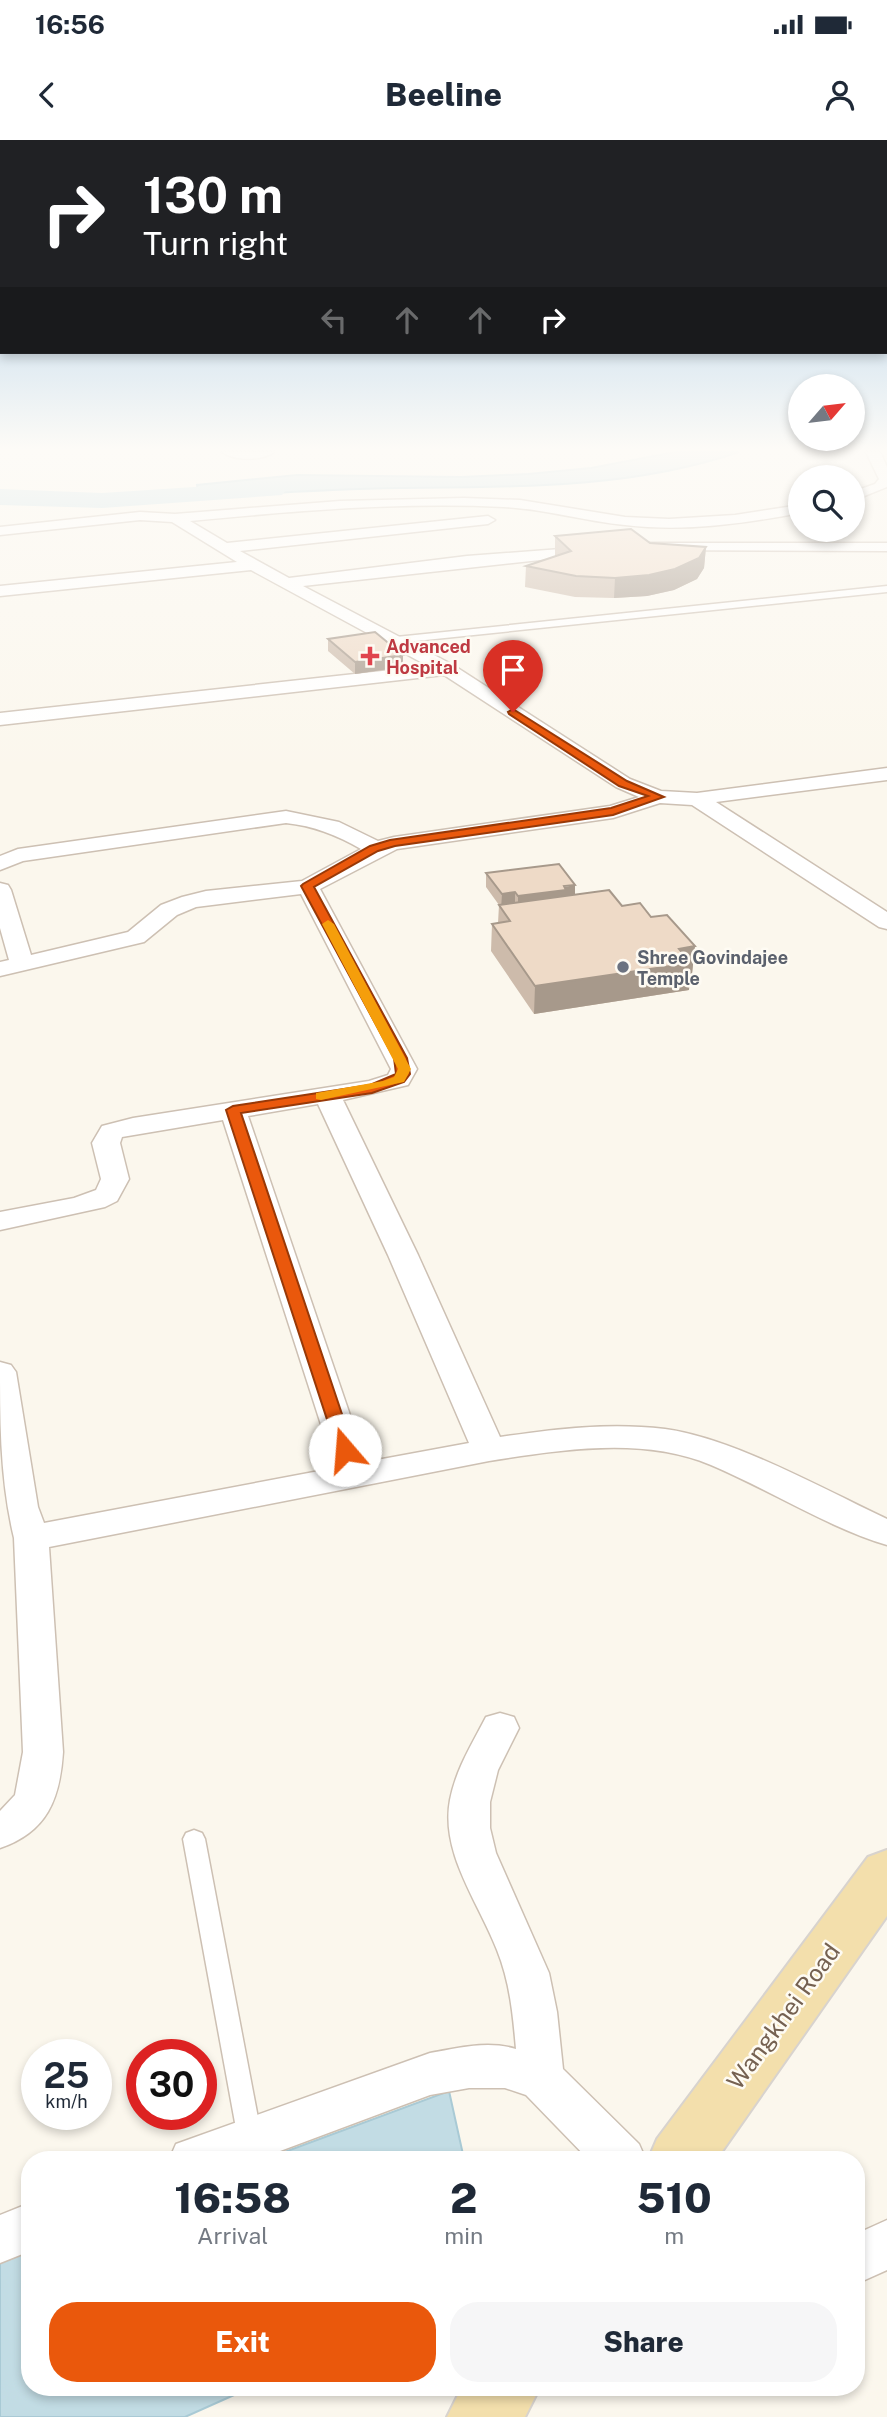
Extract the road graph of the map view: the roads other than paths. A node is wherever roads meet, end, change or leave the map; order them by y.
1 (242, 558) edge
2 (499, 558) edge
3 (253, 565) junction
4 (286, 583) junction
5 (887, 589) edge
6 (0, 591) edge
7 (396, 640) junction
8 (447, 669) junction
9 (0, 719) edge
10 (887, 774) edge
11 (658, 797) junction
12 (697, 799) junction
13 (374, 848) junction
14 (0, 864) edge
15 (307, 886) junction
16 (0, 891) edge
17 (887, 922) edge
18 (11, 966) edge
19 (327, 1095) junction
20 (233, 1110) junction
21 (0, 1221) edge
22 (0, 1372) edge
23 (489, 1450) junction
24 (354, 1476) junction
25 (17, 1519) edge
26 (887, 1533) edge
27 (500, 1728) dead end
28 (0, 1831) edge
29 (194, 1839) dead end
30 (887, 1873) edge
31 (541, 2079) junction
32 (250, 2139) junction
33 (217, 2151) edge
34 (613, 2151) edge
35 (686, 2151) edge
36 (21, 2231) edge
37 (0, 2239) edge
38 (887, 2245) edge
39 (865, 2255) edge
40 (498, 2396) edge
41 (481, 2417) edge

1 - 3 street
2 - 4 street
3 - 4 street
3 - 6 street
4 - 7 street
5 - 7 lane
7 - 8 street
8 - 9 street
8 - 11 street
10 - 12 street
11 - 12 street
11 - 13 street
12 - 17 street
13 - 14 street
13 - 15 street
15 - 18 street
15 - 19 street
16 - 18 street
19 - 20 street
19 - 23 street
20 - 21 street
20 - 24 street
22 - 25 street
23 - 24 street
23 - 26 street
24 - 25 street
25 - 28 street
27 - 31 street
29 - 32 lane
30 - 35 main road, Wangkhei Road
31 - 32 street
31 - 34 street
32 - 33 street
36 - 37 street
38 - 39 street
40 - 41 main road

